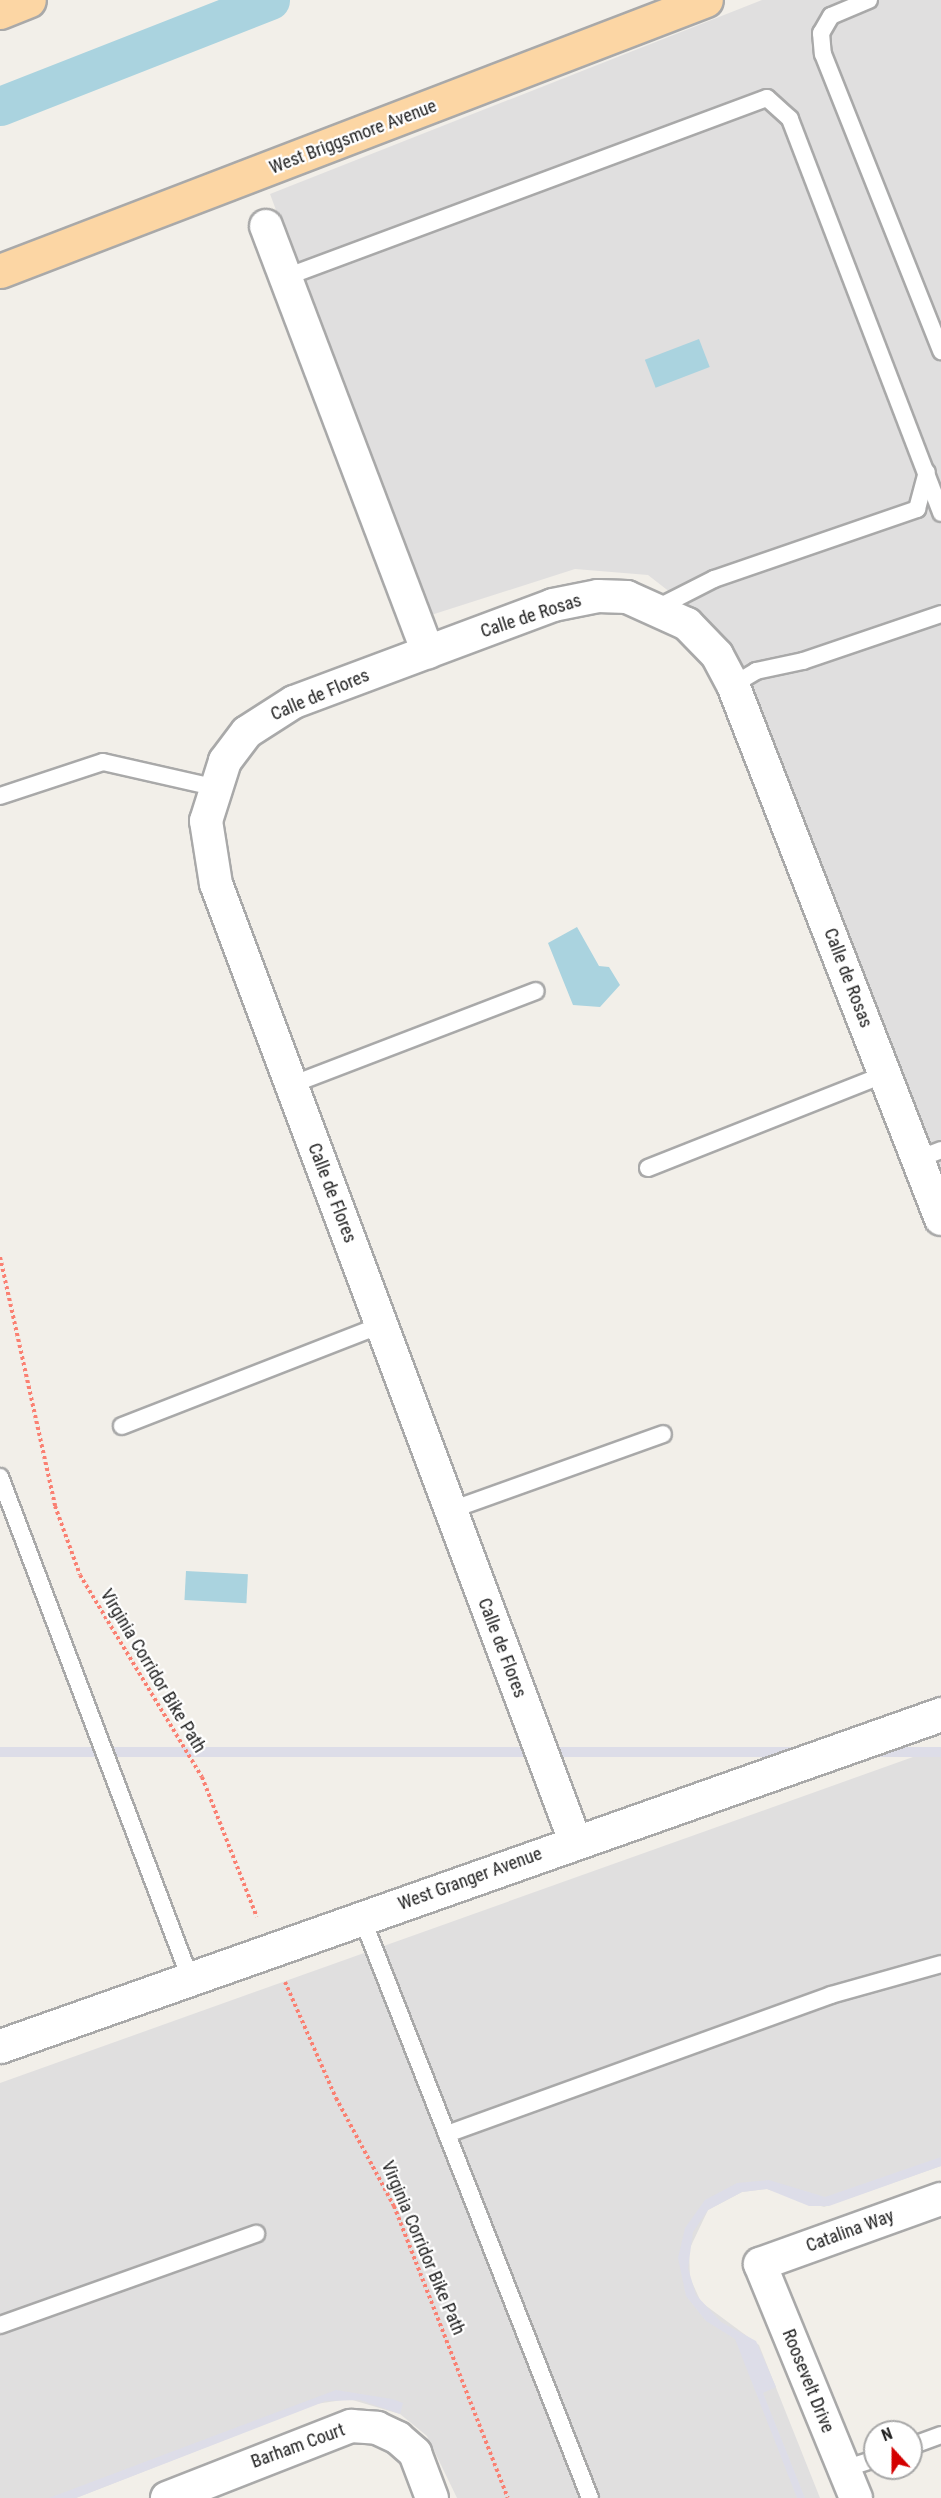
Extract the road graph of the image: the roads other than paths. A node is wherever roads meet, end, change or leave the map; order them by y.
1 (29, 0) edge
2 (706, 0) edge
3 (868, 0) edge
4 (0, 12) edge
5 (266, 226) dead end
6 (0, 271) edge
7 (286, 277) junction
8 (941, 351) edge
9 (927, 472) junction
10 (941, 513) edge
11 (659, 607) junction
12 (941, 614) edge
13 (428, 652) junction
14 (733, 685) junction
15 (213, 787) junction
16 (0, 796) edge
17 (536, 991) dead end
18 (885, 1074) junction
19 (291, 1085) junction
20 (929, 1155) edge
21 (648, 1168) dead end
22 (941, 1219) edge
23 (381, 1325) junction
24 (122, 1426) dead end
25 (663, 1434) dead end
26 (0, 1477) edge
27 (451, 1510) junction
28 (941, 1714) edge
29 (575, 1841) junction
30 (362, 1917) junction
31 (941, 1965) edge
32 (190, 1978) junction
33 (0, 2046) edge
34 (447, 2134) junction
35 (941, 2199) edge
36 (256, 2234) dead end
37 (760, 2264) joint
38 (0, 2325) edge
39 (941, 2435) edge
40 (923, 2442) edge
41 (863, 2462) edge
42 (844, 2469) junction
43 (167, 2498) edge
44 (432, 2498) edge
45 (590, 2498) edge
46 (856, 2498) edge

1 - 4 main road
2 - 6 main road, West Briggsmore Avenue
3 - 8 lane
5 - 7 street
7 - 9 lane
7 - 13 street
9 - 10 lane
9 - 11 lane
11 - 13 street, Calle de Rosas
11 - 14 street, Calle de Rosas
12 - 14 lane
13 - 15 street, Calle de Flores
14 - 18 street, Calle de Rosas
15 - 16 lane
15 - 19 street, Calle de Flores
17 - 19 lane
18 - 20 street, Calle de Rosas
18 - 21 lane
19 - 23 street, Calle de Flores
20 - 22 street, Calle de Rosas
23 - 24 lane
23 - 27 street, Calle de Flores
25 - 27 lane
26 - 32 lane
27 - 29 street, Calle de Flores
28 - 29 street, West Granger Avenue
29 - 30 street, West Granger Avenue
30 - 32 street, West Granger Avenue
30 - 34 lane
31 - 34 lane
32 - 33 street, West Granger Avenue
34 - 45 lane
35 - 37 street, Catalina Way
36 - 38 lane
37 - 42 street, Roosevelt Drive
39 - 40 lane
41 - 42 lane
42 - 46 street, Roosevelt Drive
43 - 44 street, Barham Court

